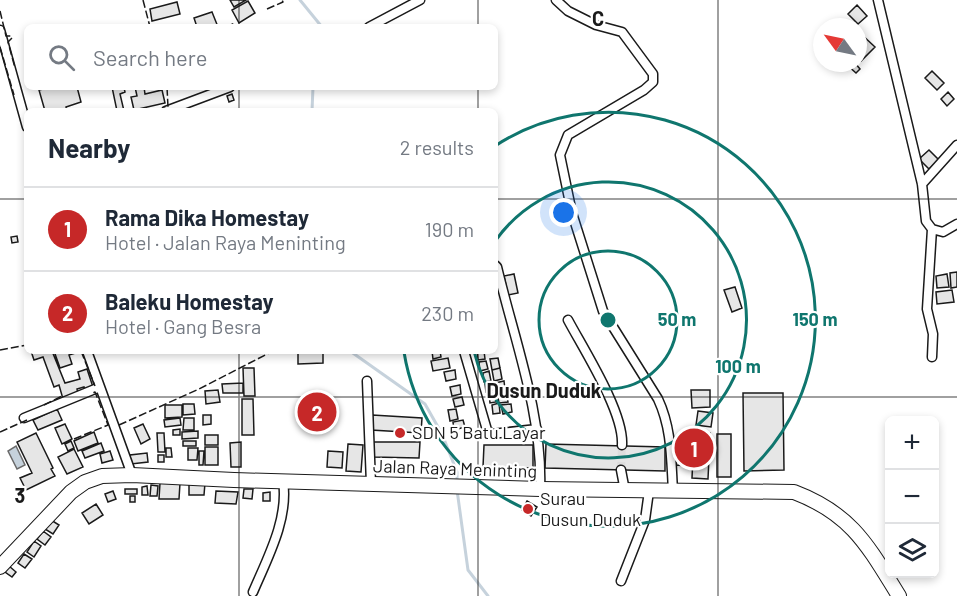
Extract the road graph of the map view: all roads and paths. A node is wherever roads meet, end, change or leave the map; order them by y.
1 (420, 0) edge
2 (556, 0) edge
3 (878, 0) edge
4 (375, 24) edge
5 (0, 30) edge
6 (222, 90) edge
7 (174, 108) edge
8 (24, 116) edge
9 (957, 145) edge
10 (922, 184) junction
11 (957, 224) edge
12 (932, 229) junction
13 (498, 271) edge
14 (568, 320) dead end
15 (88, 354) edge
16 (465, 354) edge
17 (932, 357) dead end
18 (367, 381) dead end
19 (100, 387) junction
20 (24, 418) dead end
21 (537, 429) junction
22 (622, 445) tunnel mouth
23 (621, 470) tunnel mouth
24 (132, 475) junction
25 (283, 481) junction
26 (371, 484) junction
27 (540, 489) junction
28 (625, 490) junction
29 (649, 490) junction
30 (673, 491) junction
31 (0, 567) edge
32 (621, 581) dead end
33 (253, 592) dead end
34 (899, 596) edge

1 - 4 street
2 - 30 street
3 - 10 street
5 - 8 street
6 - 7 street
9 - 10 street
10 - 12 street
11 - 12 street
12 - 17 street
13 - 21 street
14 - 22 street
15 - 19 street
16 - 21 street
18 - 26 street
19 - 20 street
19 - 24 street
21 - 27 street
23 - 28 street
24 - 25 highway, Jalan Raya Meninting
24 - 31 highway, Jalan Raya Meninting
25 - 26 highway, Jalan Raya Meninting
25 - 33 street
26 - 27 highway, Jalan Raya Meninting
27 - 28 highway, Jalan Raya Meninting
28 - 29 highway, Jalan Raya Meninting
29 - 30 highway, Jalan Raya Meninting
29 - 32 street
30 - 34 highway, Jalan Raya Meninting

